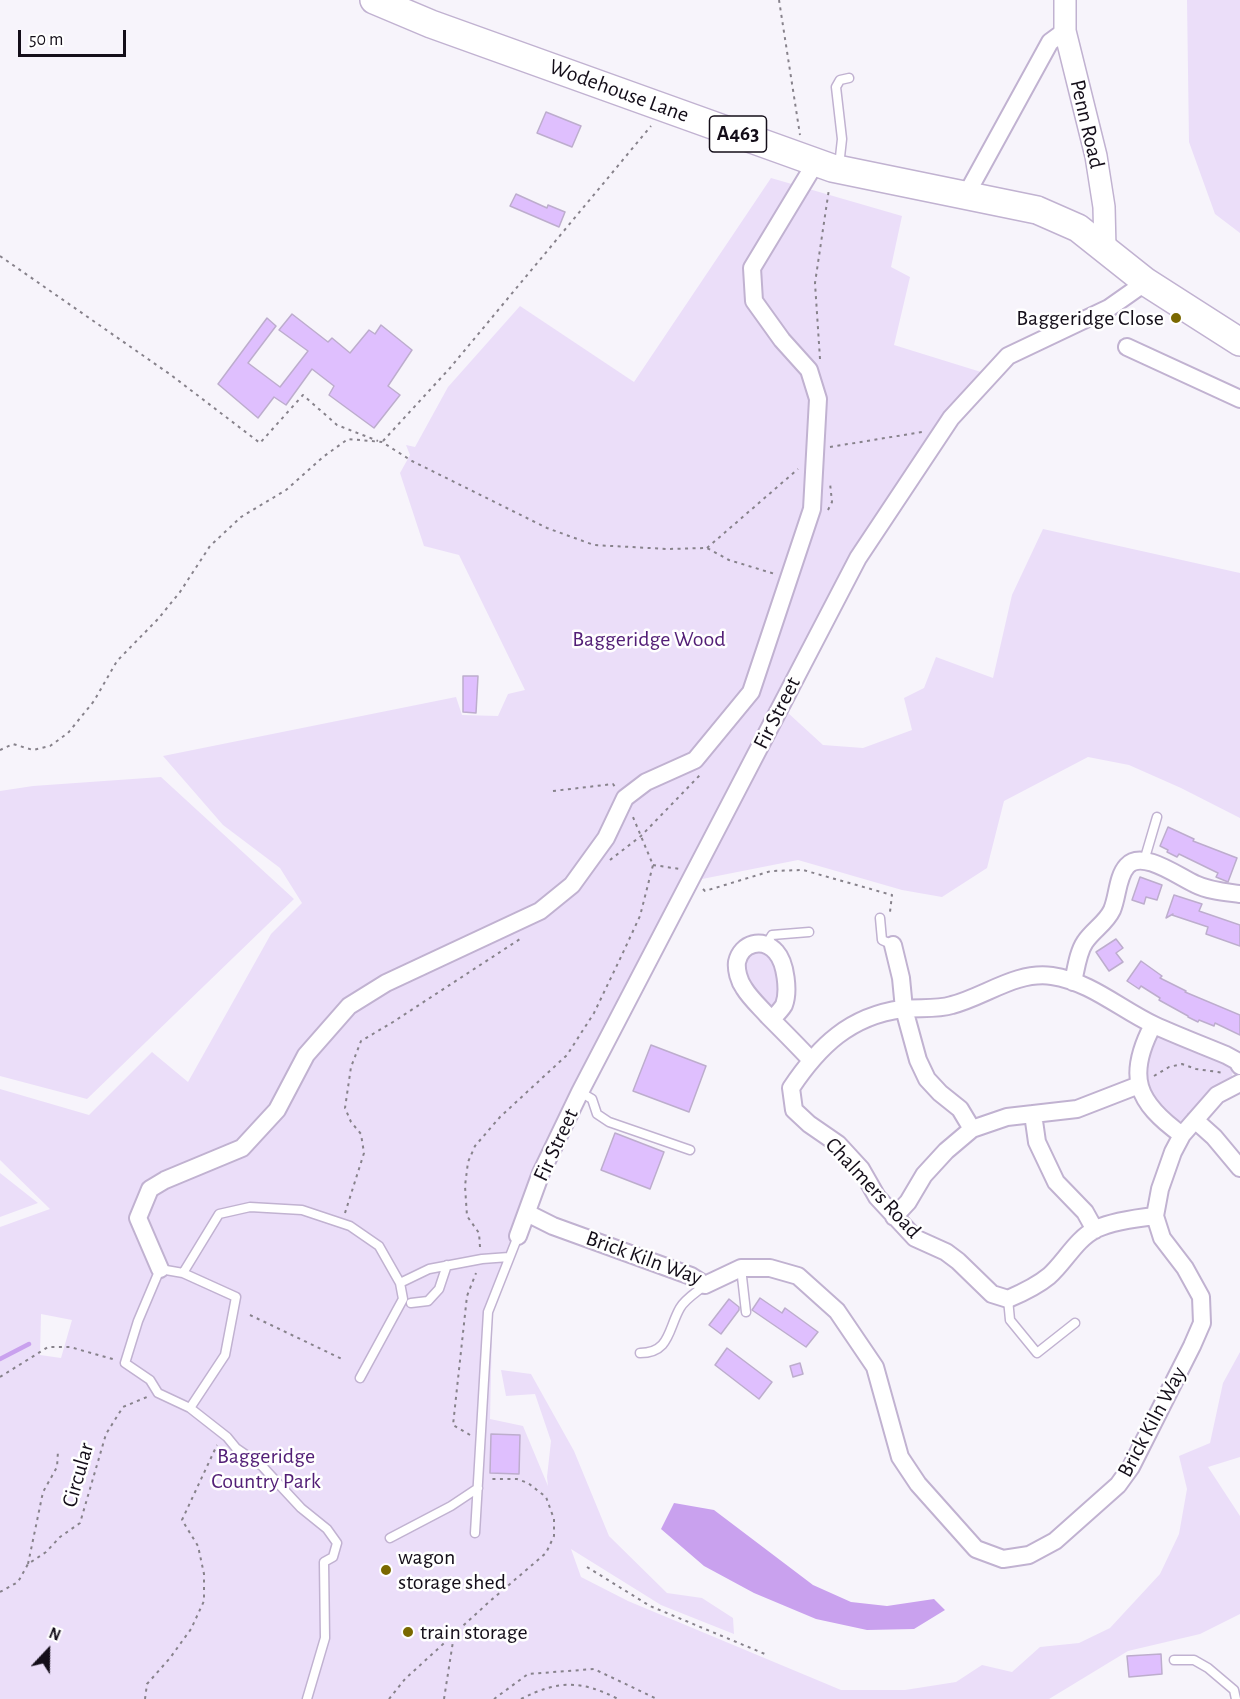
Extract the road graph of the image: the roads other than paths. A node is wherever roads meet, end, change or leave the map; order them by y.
1 (374, 0) edge
2 (1065, 0) edge
3 (1065, 31) junction
4 (849, 78) dead end
5 (823, 165) junction
6 (966, 195) junction
7 (1105, 249) junction
8 (1146, 282) junction
9 (1240, 342) edge
10 (1127, 347) dead end
11 (1240, 399) edge
12 (1156, 817) dead end
13 (1144, 861) junction
14 (1240, 894) edge
15 (880, 918) dead end
16 (809, 932) dead end
17 (766, 945) junction
18 (892, 945) joint
19 (1073, 981) junction
20 (904, 1009) junction
21 (772, 1019) junction
22 (1154, 1025) junction
23 (810, 1059) junction
24 (1237, 1074) edge
25 (1139, 1085) junction
26 (580, 1092) junction
27 (1033, 1114) junction
28 (1195, 1120) junction
29 (972, 1129) junction
30 (1182, 1135) junction
31 (690, 1150) dead end
32 (1240, 1168) edge
33 (527, 1213) junction
34 (894, 1216) junction
35 (1155, 1216) junction
36 (1095, 1230) junction
37 (518, 1236) joint
38 (509, 1257) junction
39 (447, 1265) junction
40 (741, 1268) junction
41 (160, 1269) junction
42 (183, 1273) junction
43 (400, 1283) junction
44 (705, 1285) junction
45 (1008, 1299) junction
46 (411, 1303) dead end
47 (746, 1312) dead end
48 (1076, 1323) dead end
49 (640, 1353) dead end
50 (360, 1378) dead end
51 (190, 1408) junction
52 (478, 1488) junction
53 (475, 1533) dead end
54 (390, 1538) dead end
55 (1174, 1660) dead end
56 (307, 1699) edge
57 (1236, 1699) edge

1 - 5 main road, Wodehouse Lane / A463
2 - 3 street, Penn Road
3 - 6 street
3 - 7 street, Penn Road
4 - 5 lane
5 - 6 main road, Wodehouse Lane / A463
5 - 41 street
6 - 7 main road, Wodehouse Lane / A463
7 - 8 main road, A463
8 - 9 main road, A463
8 - 26 street, Fir Street
10 - 11 street
12 - 13 lane
13 - 14 street
13 - 19 street
15 - 18 lane
16 - 17 lane
17 - 21 street
17 - 21 street
18 - 20 street
19 - 20 street, Chalmers Road
19 - 22 street, Chalmers Road
20 - 23 street, Chalmers Road
20 - 29 street
21 - 23 street
22 - 24 street, Chalmers Road
22 - 25 street
23 - 34 street, Chalmers Road
24 - 28 street
25 - 27 street
25 - 30 street
26 - 31 lane
26 - 33 street, Fir Street
27 - 29 street
27 - 36 street
28 - 30 street
28 - 32 street
29 - 34 street
30 - 35 street
33 - 37 street, Fir Street
33 - 44 street, Brick Kiln Way
34 - 45 street, Chalmers Road
35 - 36 street
35 - 40 street, Brick Kiln Way
36 - 45 street
37 - 38 lane
38 - 39 lane
38 - 52 lane
39 - 43 lane
39 - 46 lane
40 - 44 street, Brick Kiln Way
40 - 47 lane
41 - 42 lane
41 - 51 lane
42 - 43 lane
42 - 51 lane
43 - 50 lane
44 - 49 lane
45 - 48 lane
51 - 56 lane
52 - 53 lane
52 - 54 lane
55 - 57 lane

